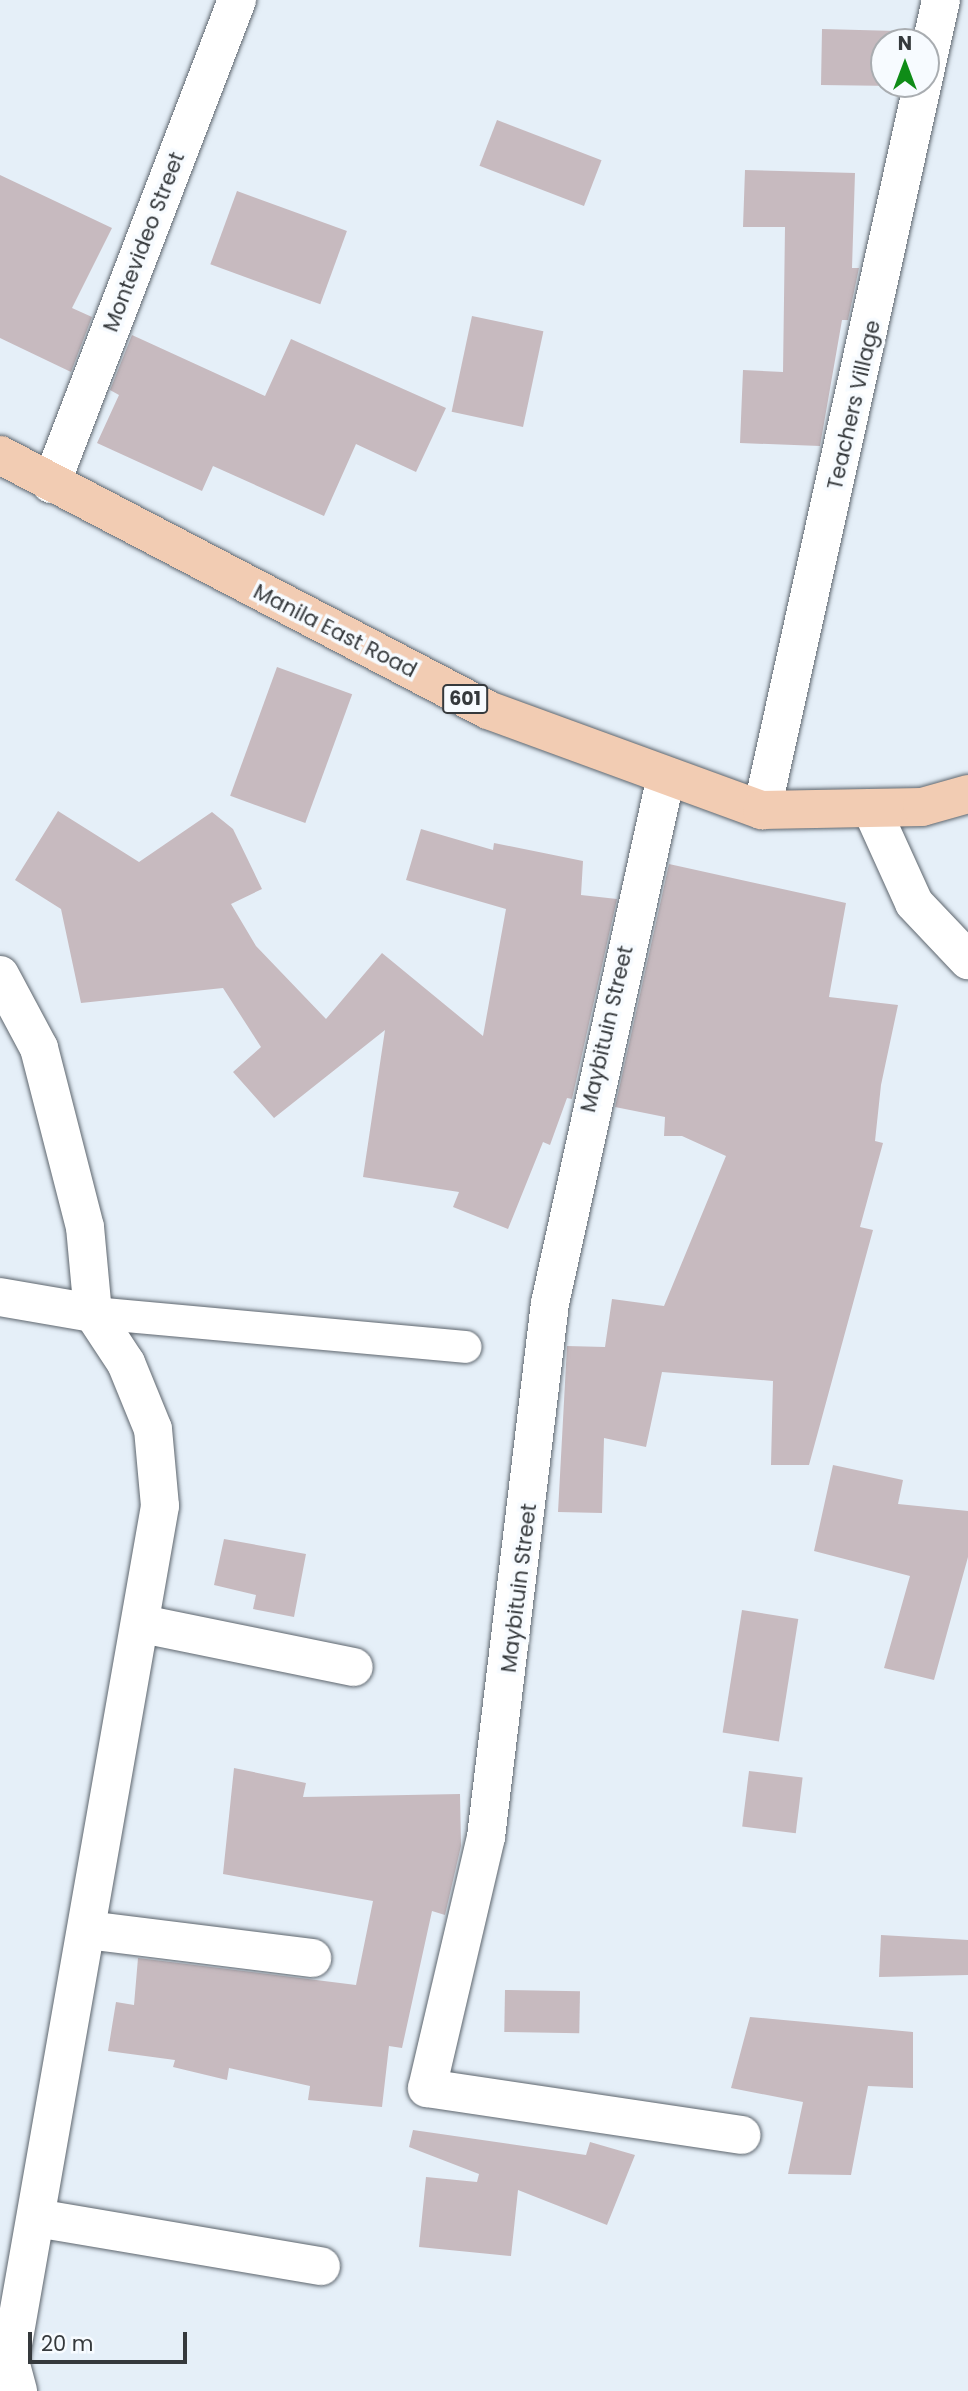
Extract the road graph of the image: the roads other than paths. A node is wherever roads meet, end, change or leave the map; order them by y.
1 (237, 0) edge
2 (942, 0) edge
3 (0, 454) edge
4 (51, 484) junction
5 (666, 776) junction
6 (968, 794) edge
7 (870, 808) junction
8 (762, 810) junction
9 (968, 960) edge
10 (0, 975) edge
11 (0, 1297) edge
12 (93, 1313) junction
13 (465, 1348) dead end
14 (142, 1624) junction
15 (354, 1667) dead end
16 (88, 1930) junction
17 (312, 1958) dead end
18 (742, 2135) dead end
19 (36, 2218) junction
20 (321, 2266) dead end
21 (18, 2391) edge

1 - 4 street, Montevideo Street
2 - 8 street, Teachers Village
3 - 4 main road, Manila East Road / 601
4 - 5 main road, Manila East Road / 601
5 - 8 main road, Manila East Road / 601
5 - 18 street, Maybituin Street
6 - 7 main road, Manila East Road / 601
7 - 8 main road, Manila East Road / 601
7 - 9 street
10 - 12 street
11 - 12 street
12 - 13 lane
12 - 14 street
14 - 15 street
14 - 16 street
16 - 17 street
16 - 19 street
19 - 20 street
19 - 21 street

